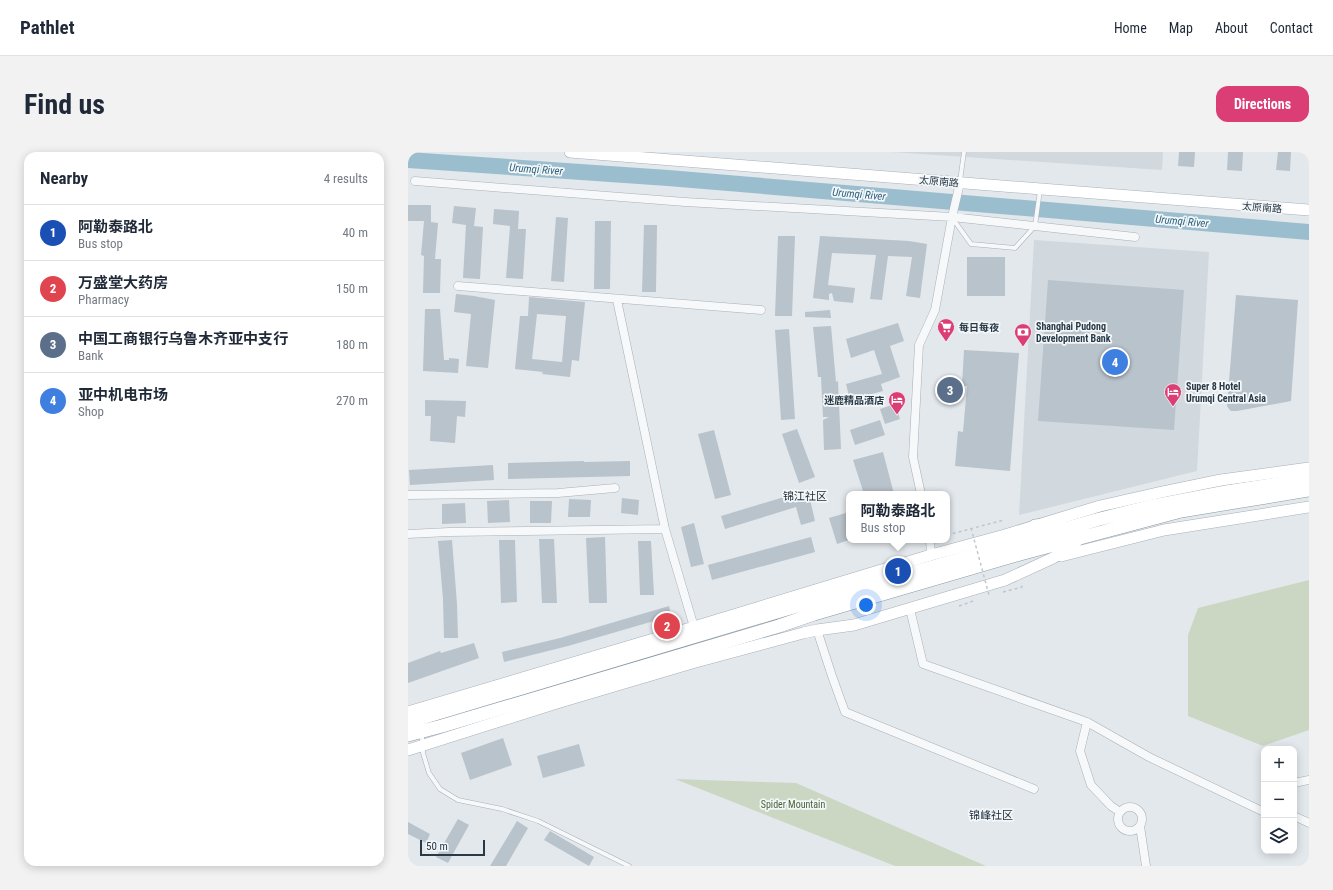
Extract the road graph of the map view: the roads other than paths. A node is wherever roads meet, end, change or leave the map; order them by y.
1 (570, 152) edge
2 (658, 152) edge
3 (964, 152) edge
4 (415, 181) dead end
5 (959, 184) junction
6 (1039, 194) junction
7 (1309, 204) edge
8 (1309, 210) edge
9 (952, 215) junction
10 (1035, 226) junction
11 (1135, 237) dead end
12 (458, 286) dead end
13 (617, 300) junction
14 (761, 310) dead end
15 (1309, 468) edge
16 (1309, 479) edge
17 (615, 488) dead end
18 (1309, 490) edge
19 (920, 491) edge
20 (408, 495) edge
21 (1230, 497) junction
22 (1309, 506) edge
23 (1096, 520) junction
24 (1035, 526) junction
25 (665, 529) junction
26 (408, 534) edge
27 (1083, 537) junction
28 (930, 543) edge
29 (931, 555) junction
30 (1053, 558) junction
31 (910, 609) junction
32 (694, 627) junction
33 (818, 630) junction
34 (473, 703) junction
35 (408, 713) edge
36 (408, 722) edge
37 (1087, 722) junction
38 (442, 726) junction
39 (408, 735) edge
40 (422, 741) junction
41 (408, 743) edge
42 (408, 750) edge
43 (1309, 780) edge
44 (1297, 782) edge
45 (1034, 788) dead end
46 (1261, 811) edge
47 (1120, 812) junction
48 (1297, 817) edge
49 (1309, 823) edge
50 (1140, 826) junction
51 (629, 866) edge
52 (1146, 866) edge

1 - 5 main road, 太原南路
2 - 5 main road
3 - 5 lane
4 - 9 street
5 - 6 main road, 太原南路
5 - 7 main road
5 - 9 street
6 - 8 main road, 太原南路
6 - 10 lane
9 - 10 street
9 - 10 lane
9 - 19 street
10 - 11 street
12 - 13 street
13 - 14 street
13 - 25 street
15 - 24 main road
16 - 21 highway
17 - 20 street
18 - 21 highway
21 - 23 highway
21 - 27 highway
22 - 30 main road
23 - 24 highway
23 - 34 highway
24 - 29 main road
25 - 26 street
25 - 32 street
27 - 30 main road
27 - 38 highway
28 - 29 street
29 - 32 main road
30 - 31 main road
31 - 33 main road
31 - 37 street
32 - 35 main road
33 - 40 main road
33 - 45 street
34 - 35 highway
34 - 36 highway
37 - 46 street
37 - 47 street
38 - 39 highway
38 - 40 highway
40 - 41 highway
40 - 42 main road
40 - 51 lane
43 - 44 street
47 - 50 street
47 - 50 street
48 - 49 street
50 - 52 street

